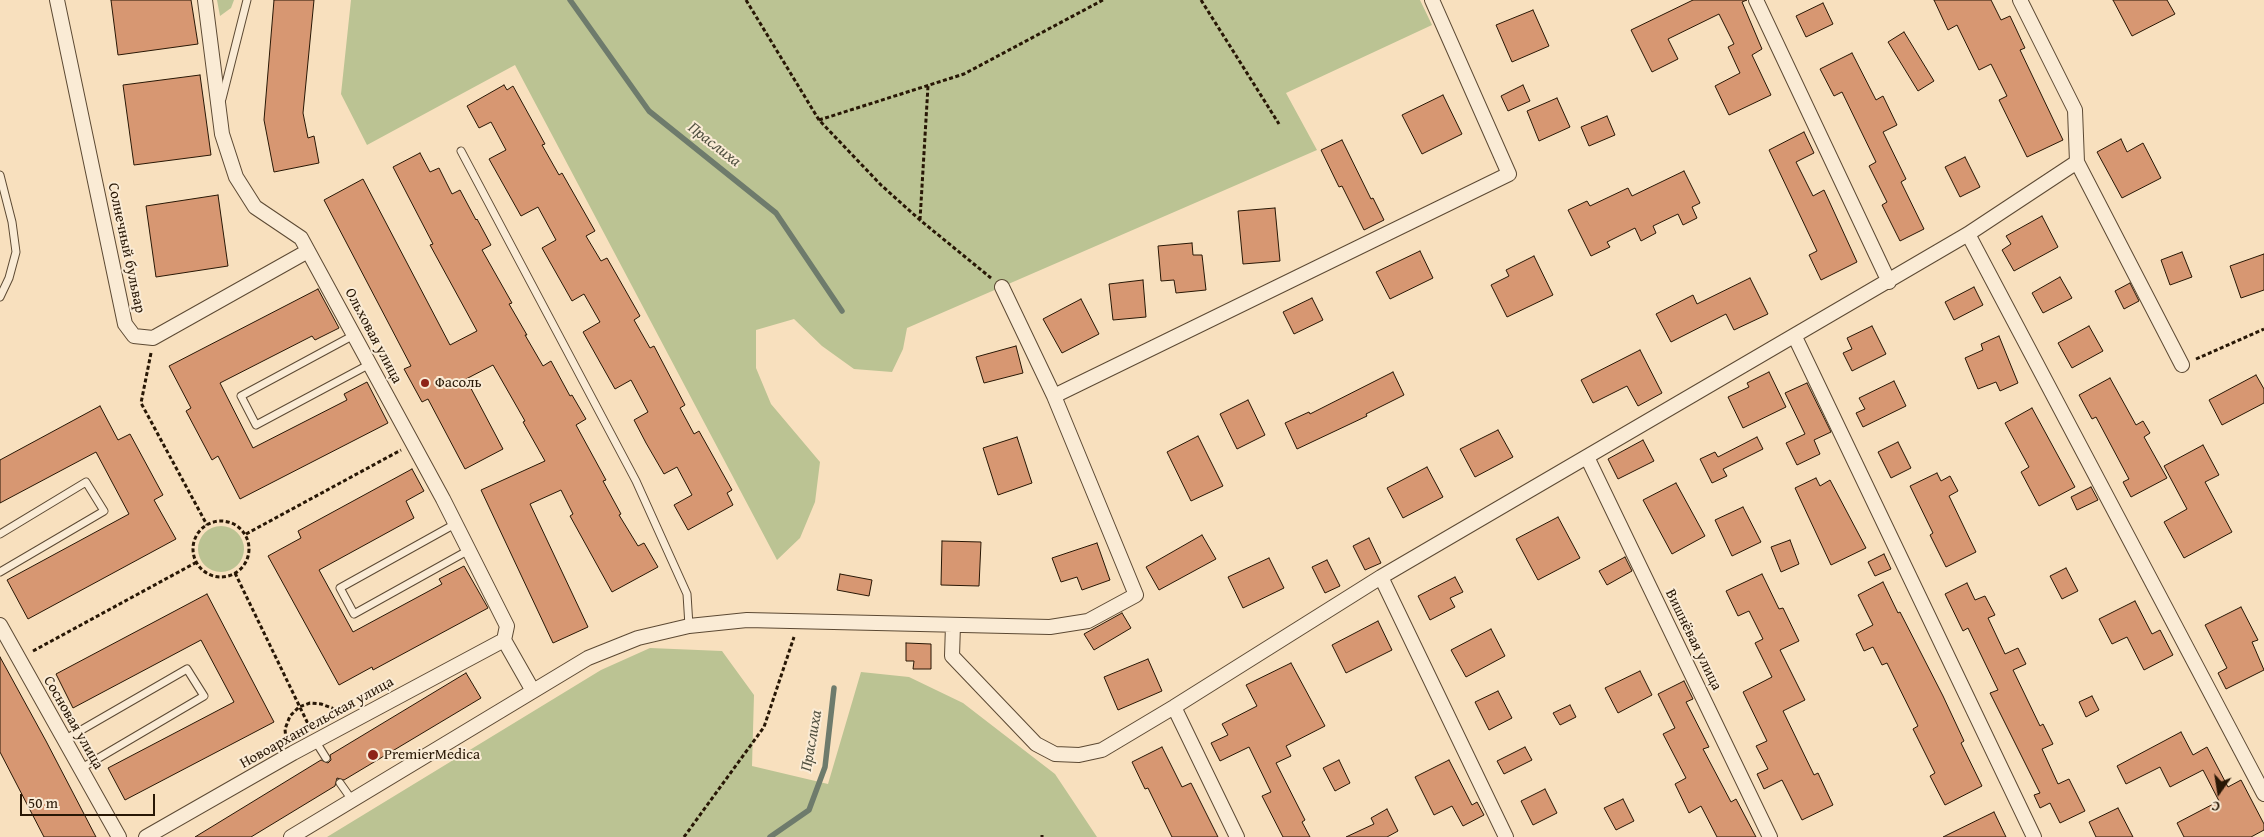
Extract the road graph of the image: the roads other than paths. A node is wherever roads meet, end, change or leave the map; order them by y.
1 (58, 0) edge
2 (205, 0) edge
3 (247, 0) edge
4 (1432, 0) edge
5 (1756, 0) edge
6 (2020, 0) edge
7 (219, 109) junction
8 (461, 151) dead end
9 (2077, 162) junction
10 (0, 175) edge
11 (1968, 234) junction
12 (308, 250) junction
13 (1889, 282) junction
14 (1002, 287) road end
15 (0, 297) edge
16 (354, 336) junction
17 (1795, 338) junction
18 (370, 364) junction
19 (2182, 365) road end
20 (1054, 396) junction
21 (1587, 457) junction
22 (455, 524) junction
23 (0, 534) edge
24 (469, 550) junction
25 (0, 572) edge
26 (1381, 578) junction
27 (0, 625) edge
28 (953, 625) junction
29 (689, 626) junction
30 (504, 640) junction
31 (533, 691) junction
32 (1174, 707) junction
33 (64, 740) junction
34 (316, 742) junction
35 (326, 758) dead end
36 (80, 769) junction
37 (340, 782) dead end
38 (2264, 794) edge
39 (352, 800) junction
40 (119, 837) edge
41 (146, 837) edge
42 (291, 837) edge
43 (1237, 837) edge
44 (1506, 837) edge
45 (1770, 837) edge
46 (2034, 837) edge

1 - 12 street, Солнечный бульвар
2 - 7 street, Ольховая улица
3 - 7 lane
4 - 20 street
5 - 13 street
6 - 9 street
7 - 12 street, Ольховая улица
8 - 29 lane
9 - 11 street
9 - 19 street
10 - 15 lane
11 - 13 street
11 - 38 street
12 - 16 street, Ольховая улица
13 - 17 street
14 - 20 street
16 - 18 street, Ольховая улица
16 - 18 lane
17 - 21 street
17 - 46 street
18 - 22 street, Ольховая улица
20 - 28 street
21 - 26 street
21 - 45 street, Вишнёвая улица
22 - 24 street, Ольховая улица
22 - 24 lane
23 - 25 lane
24 - 30 street, Ольховая улица
26 - 32 street
26 - 44 street
27 - 33 street, Сосновая улица
28 - 29 street
28 - 32 street
29 - 31 street
30 - 31 street, Ольховая улица
30 - 34 street, Новоархангельская улица
31 - 39 street
32 - 43 street
33 - 36 street, Сосновая улица
33 - 36 lane
34 - 35 lane
34 - 41 street, Новоархангельская улица
36 - 40 street, Сосновая улица
37 - 39 lane
39 - 42 street

